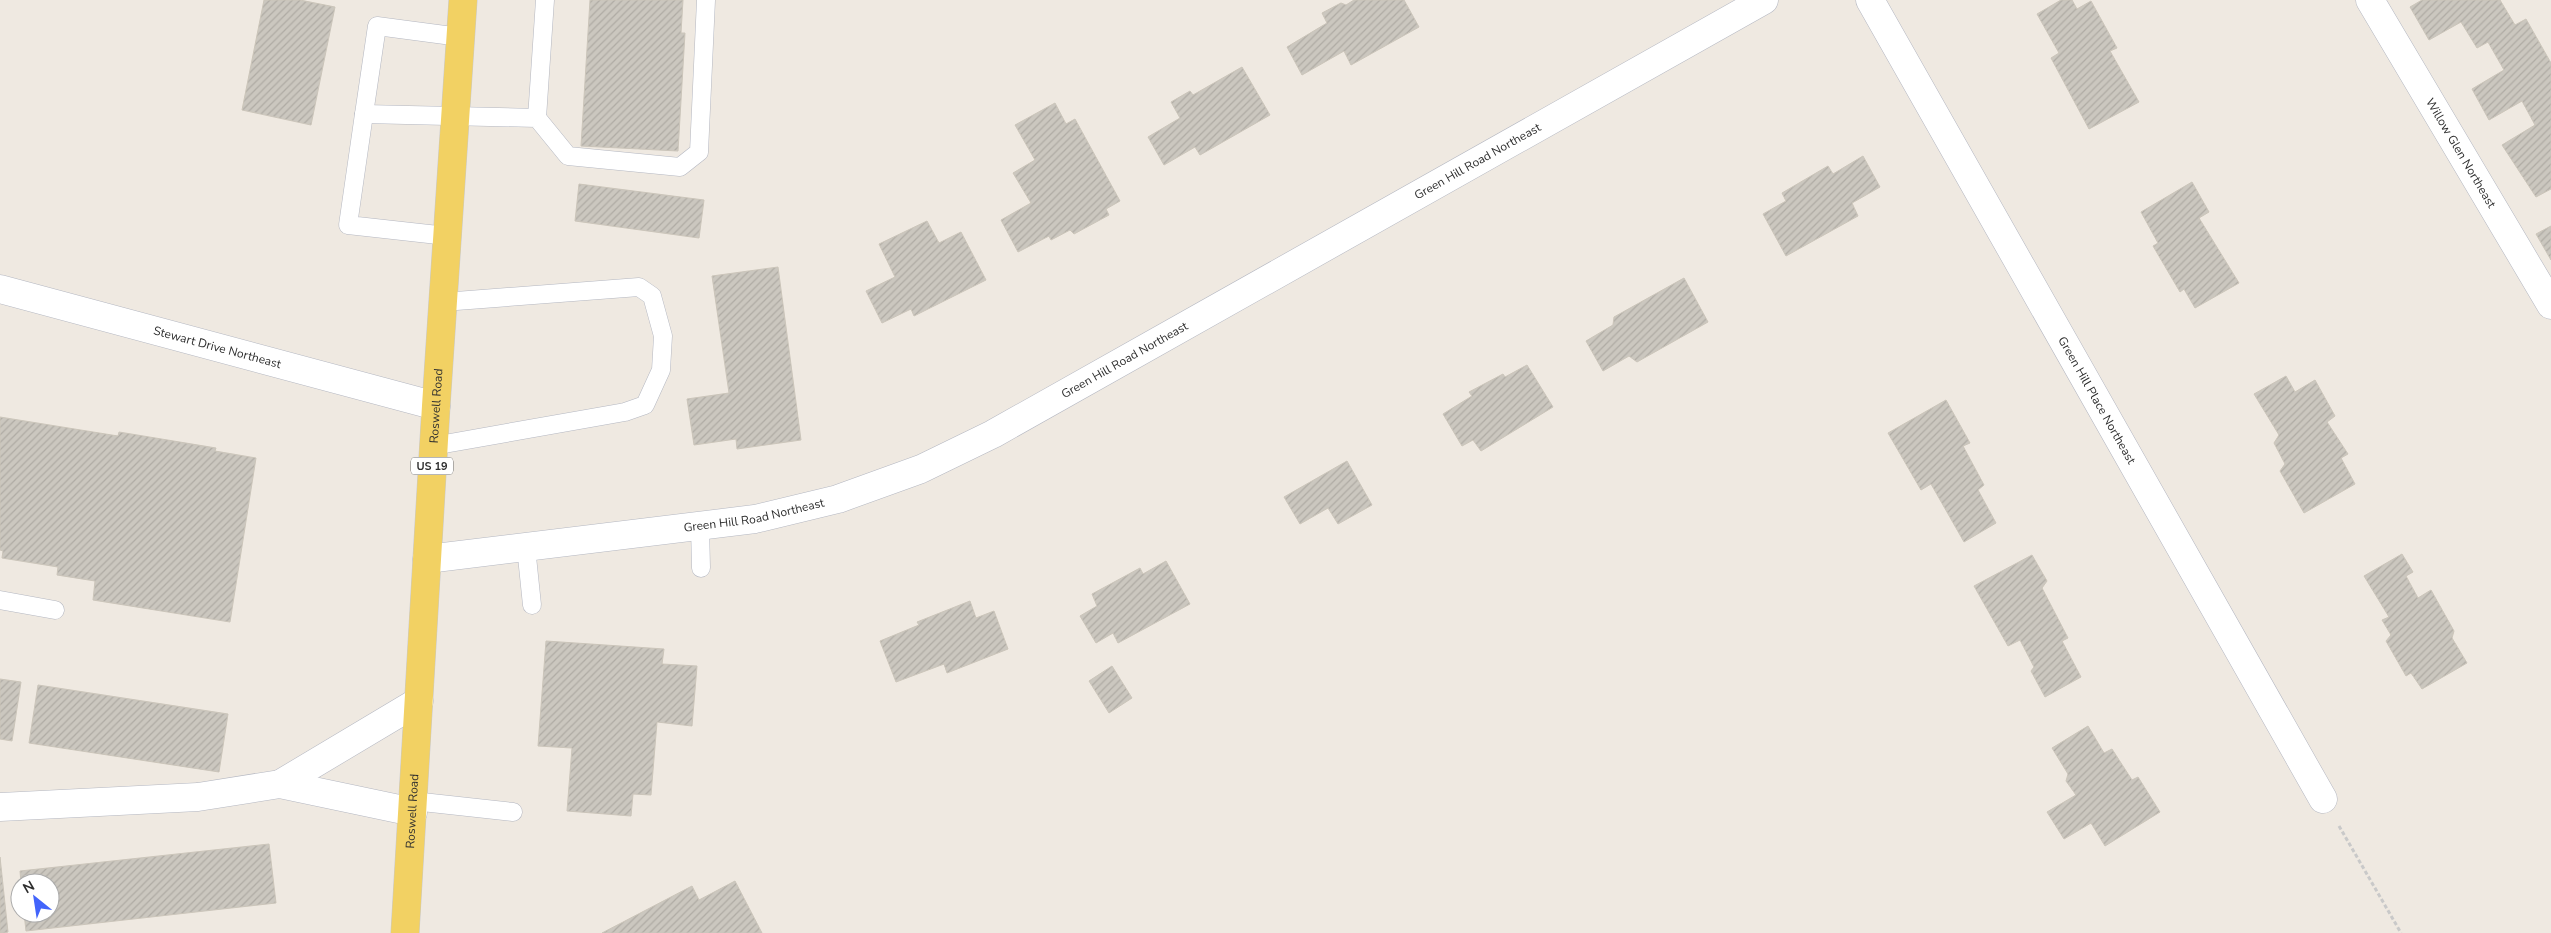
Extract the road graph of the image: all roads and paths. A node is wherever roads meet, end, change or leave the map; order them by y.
1 (463, 0) edge
2 (546, 0) edge
3 (706, 0) edge
4 (1764, 0) edge
5 (1870, 0) edge
6 (2370, 0) edge
7 (460, 37) junction
8 (364, 114) junction
9 (455, 116) junction
10 (537, 118) junction
11 (447, 236) junction
12 (0, 289) edge
13 (442, 302) junction
14 (2551, 305) edge
15 (436, 406) junction
16 (434, 446) junction
17 (700, 526) junction
18 (526, 547) junction
19 (427, 559) junction
20 (701, 568) dead end
21 (0, 600) edge
22 (532, 606) dead end
23 (56, 610) dead end
24 (418, 701) junction
25 (280, 784) junction
26 (2323, 799) joint
27 (0, 807) edge
28 (413, 807) junction
29 (513, 812) dead end
30 (405, 933) edge
31 (2401, 933) edge

1 - 7 main road, Roswell Road / US 19
2 - 10 lane
3 - 10 lane
4 - 17 street, Green Hill Road Northeast
5 - 26 street, Green Hill Place Northeast
6 - 14 street, Willow Glen Northeast
7 - 8 lane
7 - 9 main road, Roswell Road / US 19
8 - 9 lane
8 - 11 lane
9 - 10 lane
9 - 11 main road, Roswell Road / US 19
11 - 13 main road, Roswell Road / US 19
12 - 15 street, Stewart Drive Northeast
13 - 15 main road, Roswell Road / US 19
13 - 16 lane
15 - 16 main road, Roswell Road / US 19
16 - 19 main road, Roswell Road / US 19
17 - 18 street, Green Hill Road Northeast
17 - 20 lane
18 - 19 street, Green Hill Road Northeast
18 - 22 lane
19 - 24 main road, Roswell Road / US 19
21 - 23 lane
24 - 25 street
24 - 28 main road, Roswell Road / US 19
25 - 27 street
25 - 28 street
26 - 31 path
28 - 29 lane
28 - 30 main road, Roswell Road / US 19

